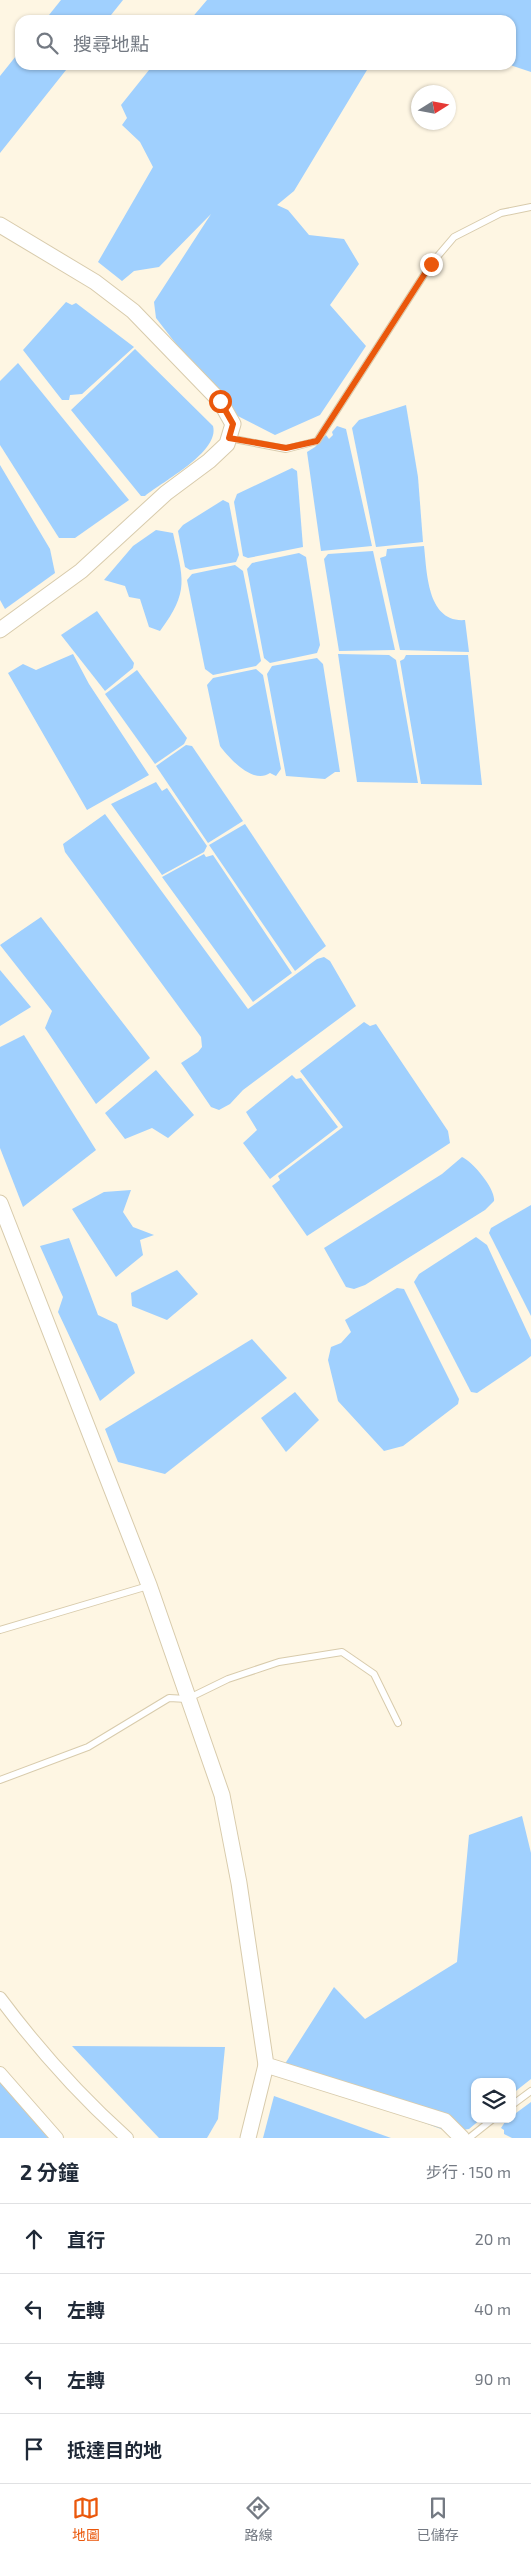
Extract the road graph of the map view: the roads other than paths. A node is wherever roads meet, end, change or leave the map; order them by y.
1 (531, 207) edge
2 (0, 225) edge
3 (229, 438) junction
4 (0, 630) edge
5 (0, 1203) edge
6 (149, 1586) junction
7 (0, 1630) edge
8 (187, 1699) junction
9 (398, 1723) dead end
10 (0, 1780) edge
11 (0, 1998) edge
12 (266, 2065) junction
13 (0, 2073) edge
14 (531, 2091) edge
15 (516, 2102) edge
16 (488, 2123) edge
17 (57, 2138) edge
18 (127, 2138) edge
19 (248, 2138) edge
20 (462, 2138) edge
21 (469, 2138) edge

1 - 3 lane
2 - 3 street
3 - 4 street
5 - 6 street
6 - 7 lane
6 - 8 street
8 - 9 lane
8 - 10 lane
8 - 12 street
11 - 18 street
12 - 19 street
12 - 20 street
13 - 17 street
14 - 15 lane
16 - 21 lane

